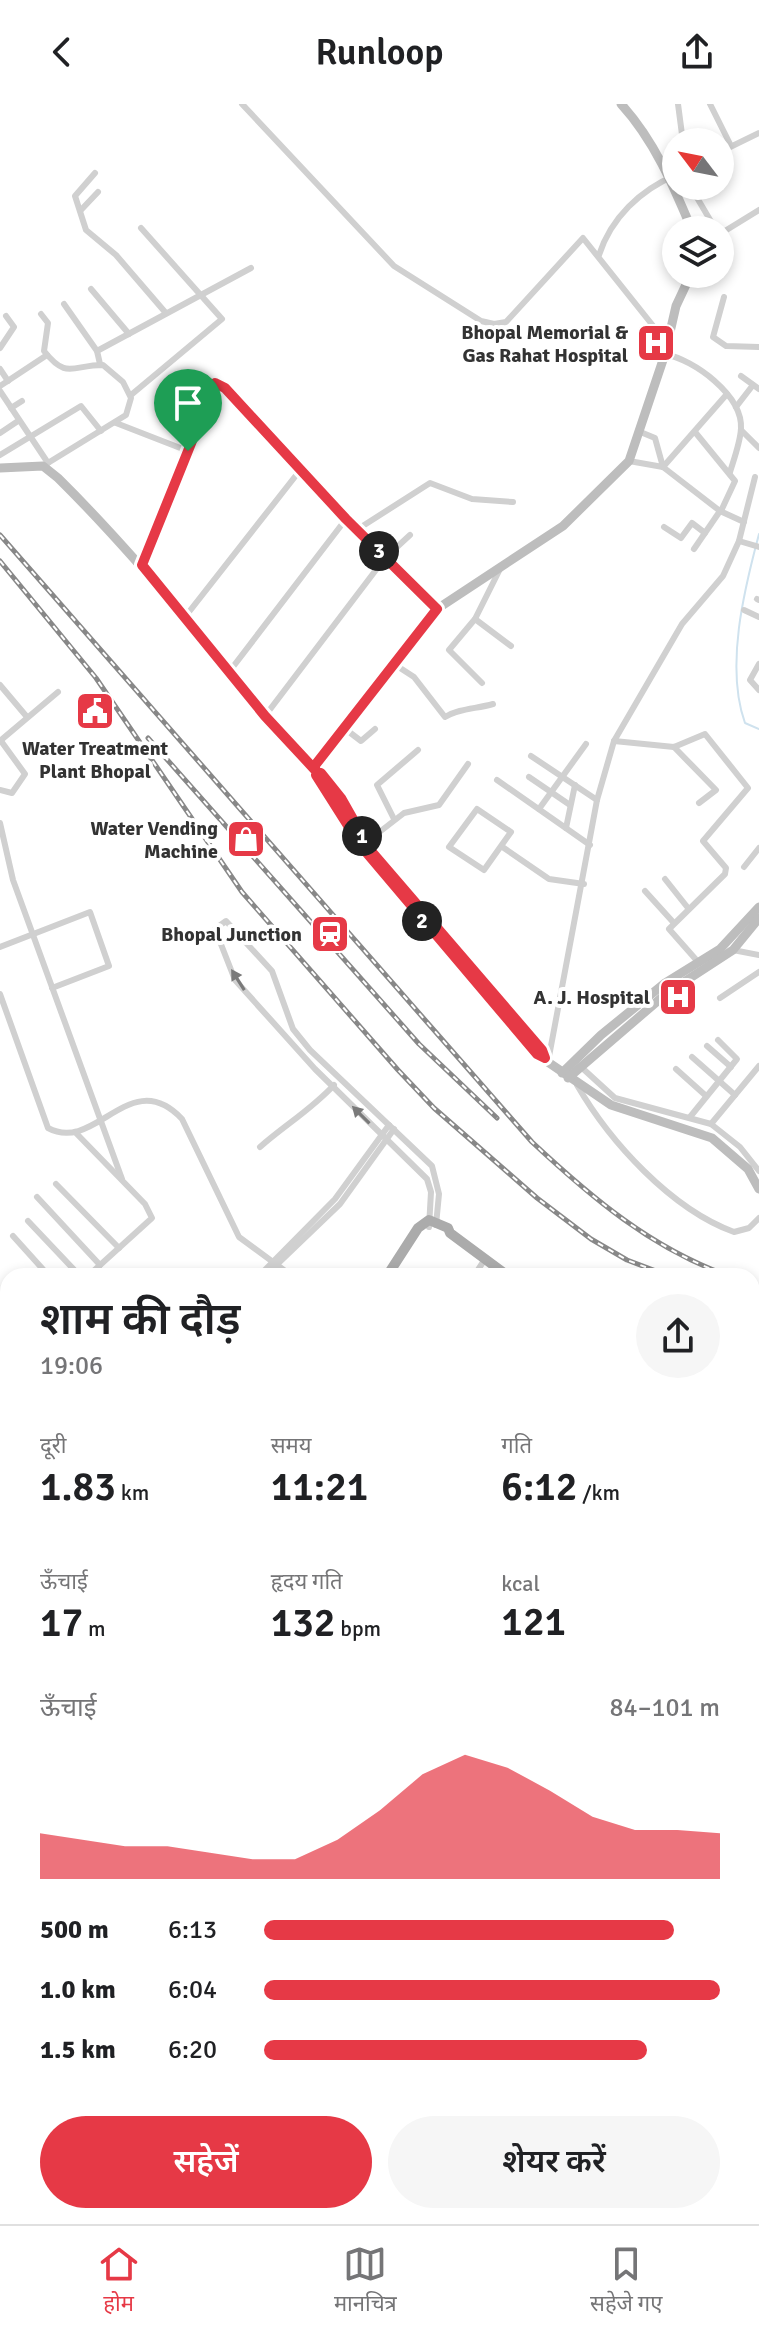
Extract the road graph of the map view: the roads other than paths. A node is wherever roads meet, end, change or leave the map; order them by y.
1 (242, 104) edge
2 (621, 104) edge
3 (678, 104) edge
4 (710, 104) edge
5 (681, 128) edge
6 (722, 128) edge
7 (759, 133) edge
8 (734, 145) edge
9 (662, 159) edge
10 (95, 173) dead end
11 (662, 184) edge
12 (98, 192) dead end
13 (81, 210) junction
14 (758, 212) edge
15 (734, 224) edge
16 (141, 228) dead end
17 (599, 255) junction
18 (251, 268) dead end
19 (684, 288) edge
20 (91, 289) dead end
21 (200, 293) junction
22 (724, 297) dead end
23 (64, 304) dead end
24 (165, 312) junction
25 (41, 314) dead end
26 (6, 316) dead end
27 (129, 334) junction
28 (666, 342) junction
29 (759, 347) edge
30 (0, 348) edge
31 (97, 351) junction
32 (665, 354) junction
33 (47, 355) junction
34 (100, 364) junction
35 (0, 369) edge
36 (741, 376) dead end
37 (8, 381) junction
38 (756, 387) edge
39 (0, 388) edge
40 (727, 394) junction
41 (131, 395) junction
42 (66, 399) dead end
43 (22, 401) dead end
44 (736, 407) junction
45 (11, 408) junction
46 (71, 409) junction
47 (18, 421) junction
48 (116, 423) junction
49 (741, 430) junction
50 (101, 431) junction
51 (638, 431) junction
52 (695, 432) junction
53 (0, 433) edge
54 (28, 436) junction
55 (759, 448) edge
56 (188, 451) junction
57 (0, 455) edge
58 (629, 461) junction
59 (45, 464) junction
60 (663, 467) junction
61 (0, 468) edge
62 (301, 469) junction
63 (730, 472) junction
64 (755, 477) dead end
65 (513, 502) dead end
66 (721, 511) junction
67 (346, 519) junction
68 (744, 522) junction
69 (664, 527) dead end
70 (358, 529) junction
71 (705, 533) junction
72 (410, 535) dead end
73 (739, 541) junction
74 (756, 547) edge
75 (694, 549) dead end
76 (385, 558) junction
77 (142, 565) junction
78 (501, 568) junction
79 (437, 609) junction
80 (744, 610) dead end
81 (185, 617) junction
82 (759, 617) edge
83 (475, 619) junction
84 (511, 646) dead end
85 (394, 664) junction
86 (758, 668) edge
87 (229, 672) junction
88 (482, 683) dead end
89 (0, 685) edge
90 (759, 690) edge
91 (58, 692) dead end
92 (493, 704) dead end
93 (265, 716) junction
94 (27, 717) junction
95 (344, 728) junction
96 (375, 729) dead end
97 (0, 741) edge
98 (614, 741) junction
99 (586, 744) dead end
100 (674, 747) junction
101 (418, 750) dead end
102 (531, 756) dead end
103 (468, 764) dead end
104 (316, 769) junction
105 (529, 777) dead end
106 (561, 777) junction
107 (497, 780) dead end
108 (575, 785) junction
109 (0, 790) edge
110 (551, 791) junction
111 (597, 800) junction
112 (699, 803) dead end
113 (570, 805) junction
114 (539, 809) junction
115 (394, 819) junction
116 (0, 823) edge
117 (566, 828) junction
118 (363, 845) junction
119 (590, 845) junction
120 (501, 846) junction
121 (759, 848) edge
122 (744, 867) dead end
123 (665, 879) dead end
124 (584, 884) junction
125 (645, 891) dead end
126 (759, 907) edge
127 (688, 908) junction
128 (759, 918) edge
129 (673, 922) junction
130 (33, 933) junction
131 (0, 947) edge
132 (733, 950) junction
133 (759, 955) edge
134 (700, 965) junction
135 (759, 972) edge
136 (52, 988) junction
137 (0, 994) edge
138 (720, 998) dead end
139 (604, 1038) junction
140 (718, 1040) dead end
141 (707, 1046) dead end
142 (302, 1047) junction
143 (692, 1057) dead end
144 (547, 1060) junction
145 (580, 1066) junction
146 (759, 1066) edge
147 (731, 1067) junction
148 (676, 1069) dead end
149 (340, 1079) junction
150 (569, 1079) junction
151 (720, 1081) junction
152 (333, 1086) junction
153 (705, 1095) junction
154 (735, 1095) junction
155 (690, 1117) junction
156 (99, 1121) junction
157 (711, 1124) junction
158 (391, 1127) junction
159 (75, 1132) junction
160 (384, 1137) junction
161 (260, 1147) dead end
162 (759, 1171) edge
163 (122, 1179) junction
164 (56, 1184) dead end
165 (759, 1189) edge
166 (37, 1197) dead end
167 (759, 1218) edge
168 (28, 1221) dead end
169 (433, 1224) junction
170 (13, 1236) dead end
171 (119, 1248) junction
172 (486, 1258) junction
173 (272, 1263) junction
174 (100, 1265) junction
175 (42, 1268) edge
176 (72, 1268) edge
177 (97, 1268) edge
178 (267, 1268) edge
179 (269, 1268) edge
180 (280, 1268) edge
181 (392, 1268) edge
182 (400, 1268) edge
183 (479, 1268) edge
184 (498, 1268) edge

1 - 17 street
2 - 9 street
3 - 5 street
4 - 6 street
7 - 8 street
10 - 13 street
11 - 17 street
12 - 13 street
13 - 24 street
14 - 15 street
16 - 21 street
17 - 28 street
18 - 21 street
19 - 28 street
20 - 27 street
21 - 24 street
21 - 41 street
22 - 29 street
23 - 31 street
24 - 27 street
25 - 33 street
26 - 30 street
27 - 31 street
28 - 32 street
31 - 34 street
32 - 40 street
32 - 51 street
33 - 34 street
33 - 37 street
34 - 41 street
35 - 37 street
36 - 38 street
37 - 39 street
38 - 44 street
39 - 45 street
40 - 44 street
40 - 52 street
41 - 48 street
42 - 46 street
43 - 45 street
44 - 49 street
45 - 47 street
46 - 50 street
46 - 54 street
47 - 53 street
47 - 54 street
48 - 50 street
48 - 56 street
49 - 55 street
49 - 63 street
50 - 59 street
51 - 58 street
51 - 60 street
52 - 60 street
52 - 63 street
54 - 57 street
54 - 59 street
56 - 62 street
56 - 77 street
58 - 60 street
58 - 78 street
59 - 61 street
59 - 77 street
60 - 66 street
62 - 67 street
62 - 81 street
63 - 66 street
64 - 68 street
65 - 70 street
66 - 68 street
66 - 71 street
67 - 70 street
67 - 87 street
68 - 73 street
69 - 71 street
70 - 76 street
71 - 75 street
72 - 76 street
73 - 74 street
73 - 98 street
76 - 79 street
76 - 93 street
77 - 81 street
78 - 79 street
78 - 83 street
79 - 85 street
80 - 82 street
81 - 87 street
83 - 84 street
83 - 88 street
85 - 92 street
85 - 95 street
86 - 90 street
87 - 93 street
89 - 94 street
91 - 94 street
93 - 104 street
94 - 97 street
95 - 96 street
95 - 104 street
97 - 109 street
98 - 100 street
98 - 111 street
99 - 106 street
100 - 112 street
100 - 127 street
101 - 115 street
102 - 106 street
103 - 115 street
104 - 118 street
105 - 110 street
106 - 108 street
106 - 110 street
107 - 114 street
108 - 111 street
108 - 113 street
110 - 113 street
110 - 114 street
111 - 119 street
113 - 117 street
114 - 117 street
115 - 118 street
116 - 130 street
117 - 119 street
118 - 144 street
119 - 124 street
120 - 120 street
120 - 124 street
121 - 122 street
123 - 127 street
124 - 144 street
125 - 129 street
126 - 134 street
127 - 129 street
128 - 132 street
129 - 134 street
130 - 131 street
130 - 136 street
130 - 136 street
132 - 133 street
132 - 134 street
134 - 139 street
135 - 138 street
136 - 156 street
137 - 159 street
139 - 145 street
139 - 150 street
140 - 147 street
141 - 147 street
142 -> 142 street
142 - 149 street
142 - 152 street
143 - 151 street
144 - 150 street
145 - 150 street
145 - 155 street
146 - 154 street
147 - 151 street
148 - 153 street
149 - 152 street
149 - 158 street
150 - 165 street
150 - 167 street
151 - 153 street
151 - 154 street
160 -> 152 street
152 - 161 street
153 - 155 street
154 - 157 street
155 - 157 street
156 - 159 street
156 - 163 street
156 - 173 street
157 - 162 street
158 - 160 street
158 - 169 street
159 - 163 street
160 - 169 street
160 - 173 street
163 - 171 street
164 - 171 street
166 - 174 street
168 - 176 street
169 - 172 main road
169 - 181 main road
169 - 182 main road
170 - 175 street
171 - 174 street
172 - 183 street
172 - 184 main road
173 - 178 street
173 - 179 street
173 - 180 street
174 - 177 street

